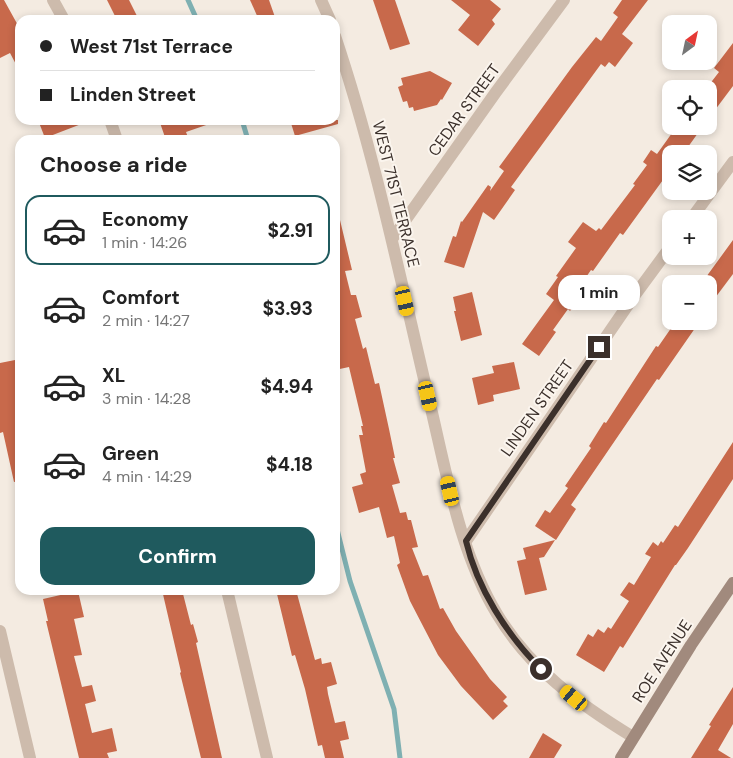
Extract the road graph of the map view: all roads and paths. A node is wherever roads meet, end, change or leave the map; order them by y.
1 (53, 0) edge
2 (321, 0) edge
3 (564, 0) edge
4 (61, 15) edge
5 (328, 15) edge
6 (340, 51) edge
7 (733, 162) edge
8 (698, 210) edge
9 (392, 239) junction
10 (662, 258) edge
11 (466, 541) junction
12 (733, 583) edge
13 (228, 595) edge
14 (0, 631) edge
15 (633, 737) junction
16 (30, 758) edge
17 (267, 758) edge
18 (621, 758) edge

1 - 4 street
2 - 5 street
3 - 9 street, CEDAR STREET
6 - 9 street, WEST 71ST TERRACE
7 - 8 street
9 - 11 street, WEST 71ST TERRACE
10 - 11 street, LINDEN STREET
11 - 15 street, WEST 71ST TERRACE
12 - 15 main road, ROE AVENUE
13 - 17 street
14 - 16 street
15 - 18 main road, ROE AVENUE

